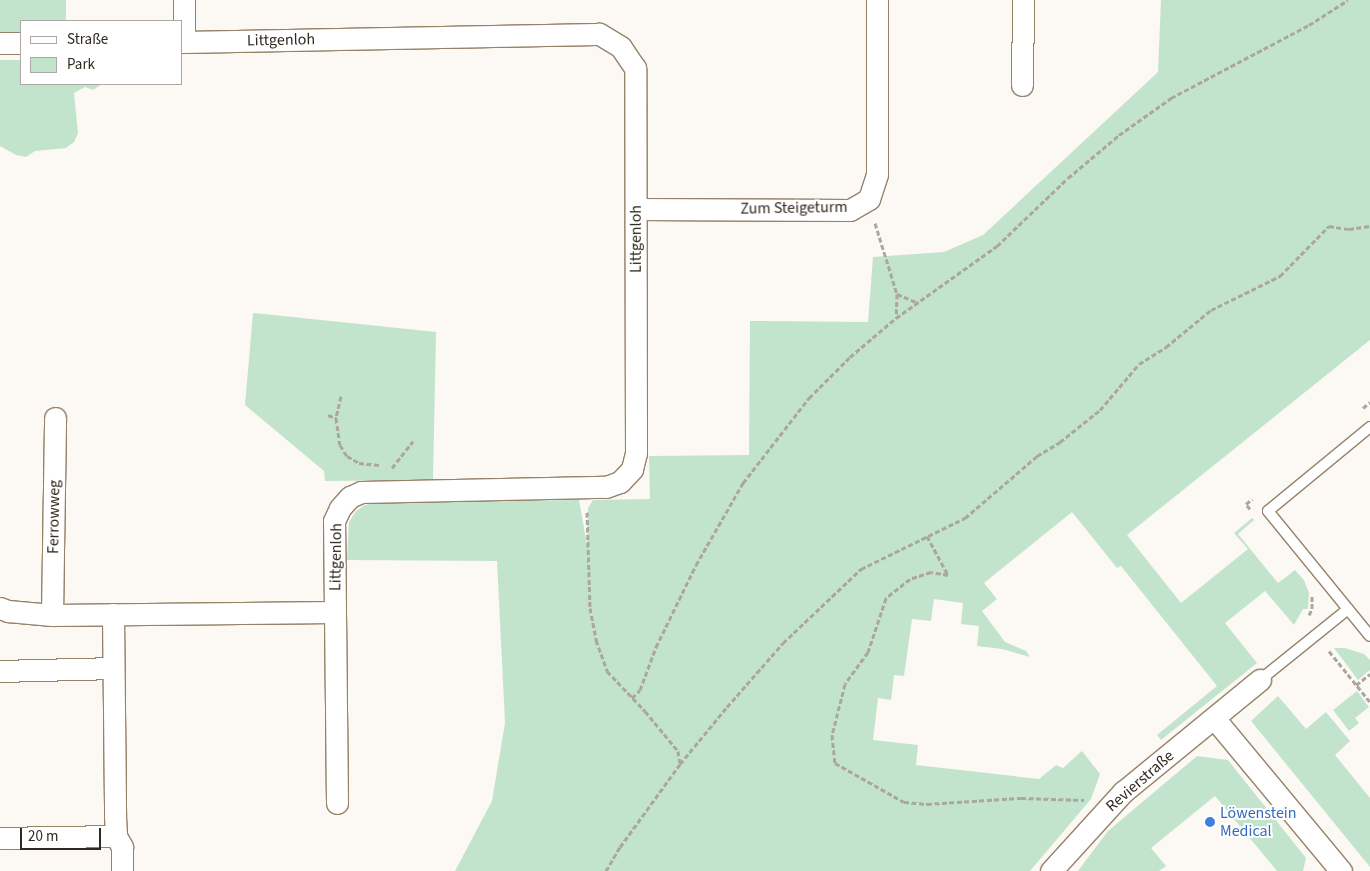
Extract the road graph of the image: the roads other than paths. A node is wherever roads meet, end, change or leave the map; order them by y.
1 (184, 0) edge
2 (877, 0) edge
3 (1023, 0) edge
4 (182, 42) edge
5 (0, 43) edge
6 (20, 43) edge
7 (1022, 85) dead end
8 (636, 209) junction
9 (55, 418) dead end
10 (1370, 427) edge
11 (0, 608) edge
12 (1348, 609) junction
13 (335, 612) junction
14 (113, 614) junction
15 (52, 615) junction
16 (1370, 636) edge
17 (113, 668) junction
18 (0, 671) edge
19 (1260, 680) joint
20 (1214, 718) junction
21 (337, 802) dead end
22 (116, 836) junction
23 (0, 838) edge
24 (122, 871) edge
25 (1051, 871) edge
26 (1341, 871) edge

1 - 4 street
2 - 8 street, Zum Steigeturm
3 - 7 street
4 - 8 street, Littgenloh
5 - 6 street
8 - 13 street, Littgenloh
9 - 15 street, Ferrowweg
10 - 12 lane
11 - 15 street, Littgenloh
12 - 16 lane
12 - 19 lane
13 - 14 street, Littgenloh
13 - 21 street, Littgenloh
14 - 15 street, Littgenloh
14 - 17 street
17 - 18 street
17 - 22 street
19 - 20 street, Revierstraße
20 - 25 street, Revierstraße
20 - 26 street
22 - 23 street
22 - 24 street

